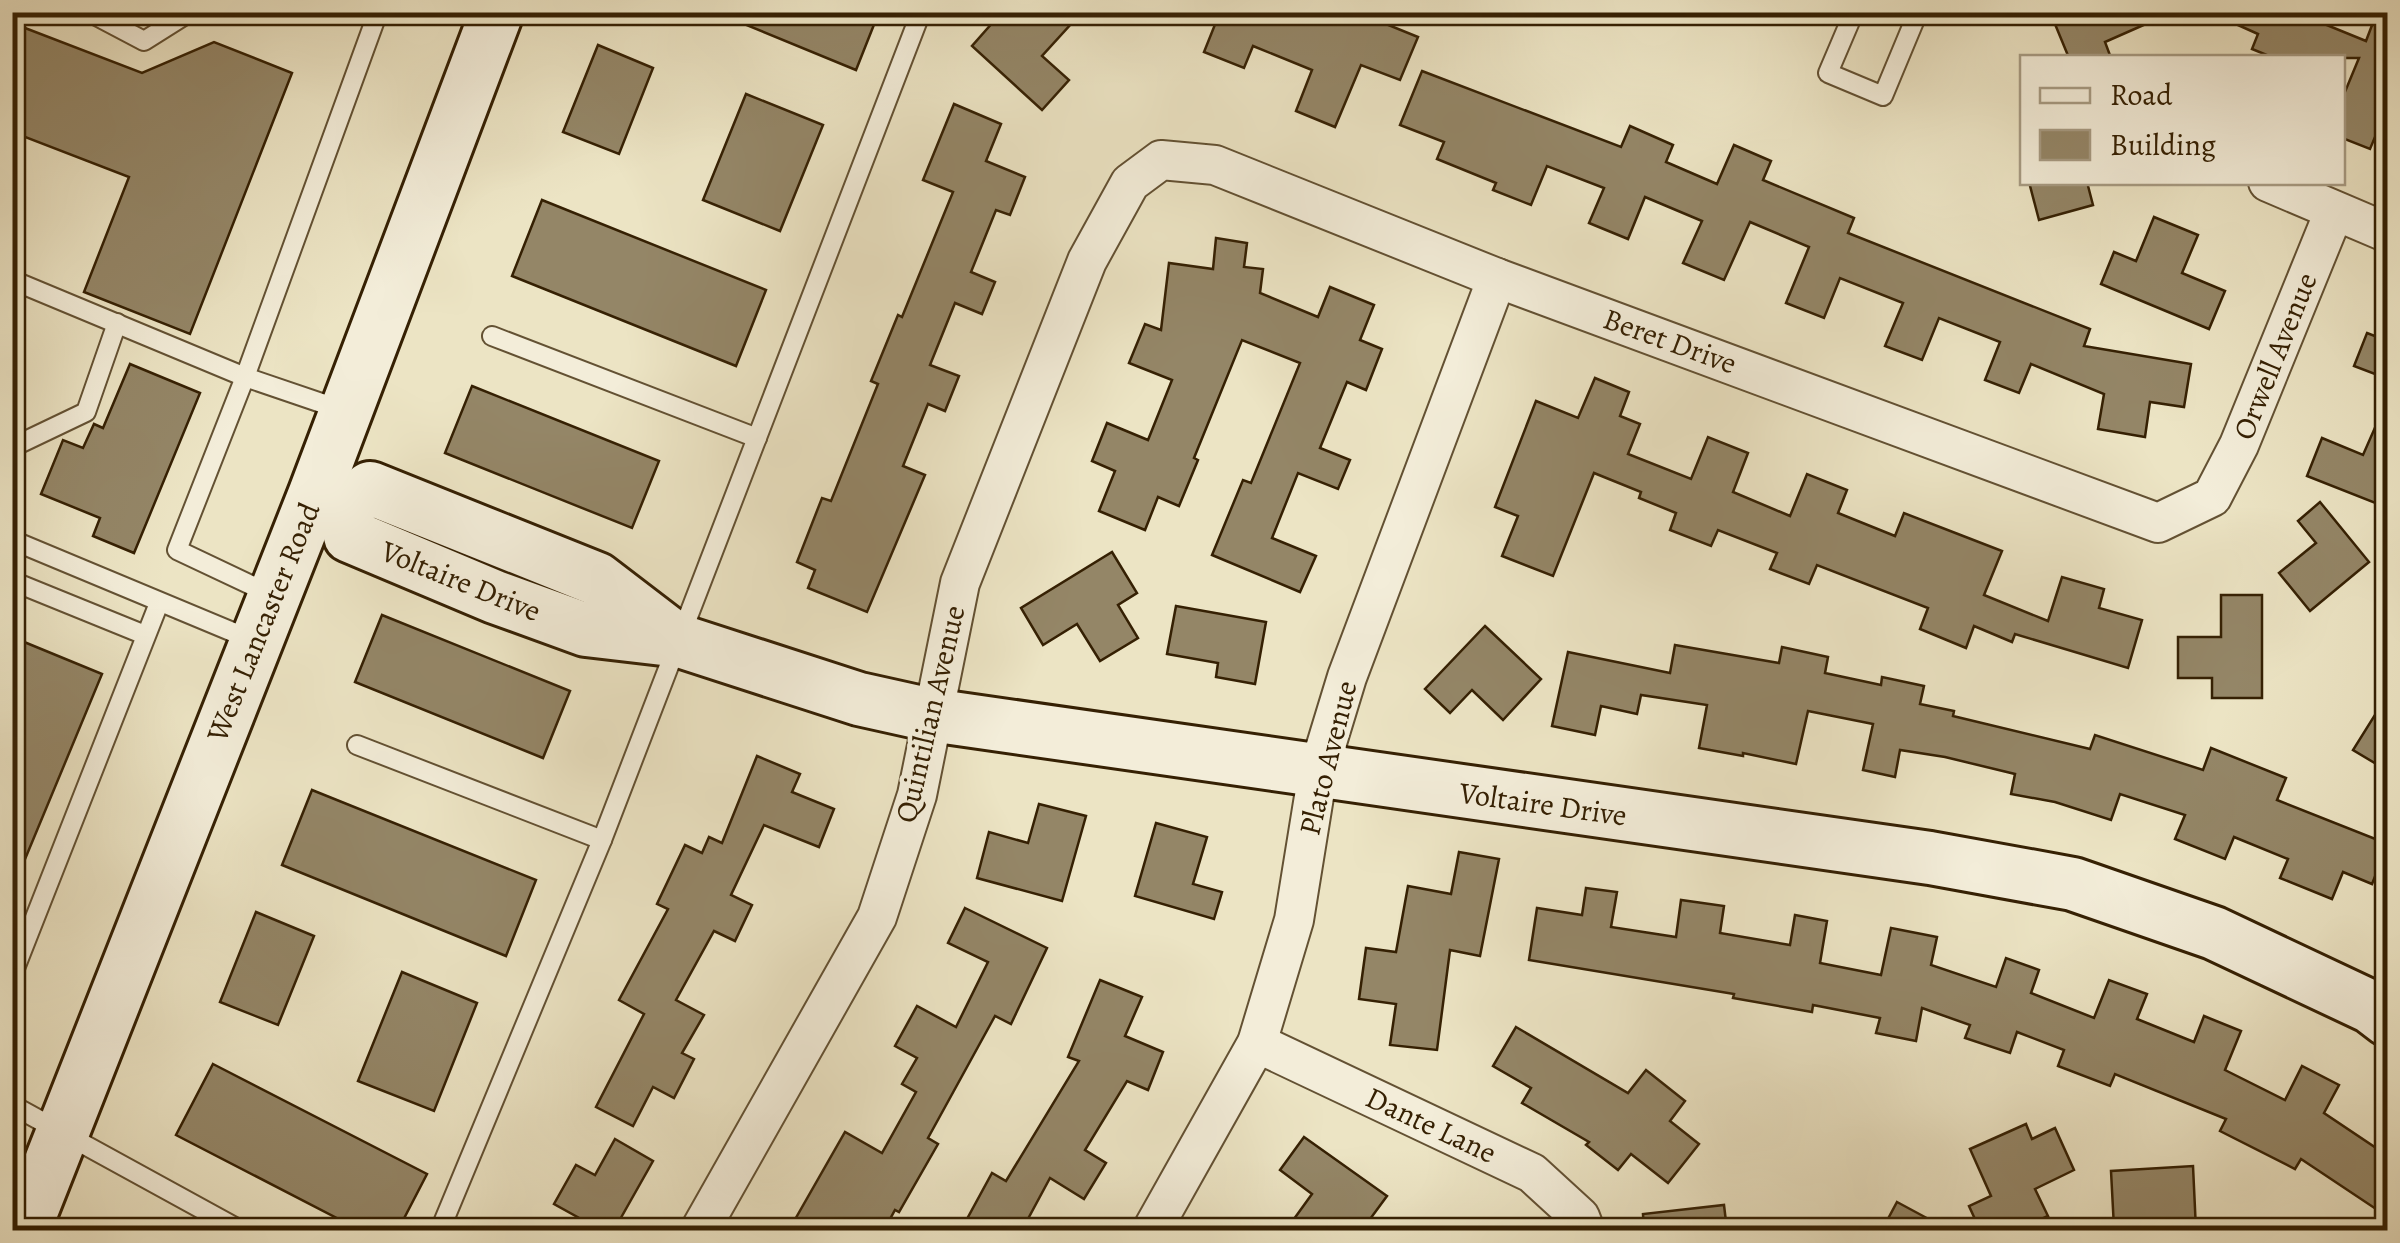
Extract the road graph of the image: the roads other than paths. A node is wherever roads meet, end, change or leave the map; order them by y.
1 (89, 12) edge
2 (190, 12) edge
3 (378, 12) edge
4 (497, 12) edge
5 (922, 12) edge
6 (1854, 12) edge
7 (1918, 12) edge
8 (1130, 183) joint
9 (2275, 185) edge
10 (2334, 212) junction
11 (2388, 233) edge
12 (1497, 278) junction
13 (12, 280) edge
14 (117, 323) junction
15 (492, 336) dead end
16 (245, 376) junction
17 (346, 411) junction
18 (758, 438) junction
19 (19, 444) dead end
20 (2212, 497) joint
21 (330, 500) junction
22 (12, 540) edge
23 (12, 581) edge
24 (159, 602) junction
25 (264, 618) junction
26 (145, 635) junction
27 (680, 642) junction
28 (931, 716) junction
29 (357, 746) dead end
30 (1318, 772) junction
31 (602, 840) junction
32 (12, 976) edge
33 (2382, 1002) edge
34 (1257, 1044) junction
35 (12, 1105) edge
36 (62, 1134) junction
37 (24, 1230) edge
38 (240, 1230) edge
39 (440, 1230) edge
40 (700, 1230) edge
41 (1152, 1230) edge
42 (1585, 1230) edge

1 - 2 lane
3 - 16 lane
4 - 17 street, West Lancaster Road
5 - 18 lane
6 - 7 lane
8 - 12 street, Beret Drive
8 - 28 street, Quintilian Avenue
9 - 10 street
10 - 11 street
10 - 20 street, Orwell Avenue
12 - 20 street, Beret Drive
12 - 30 street, Plato Avenue
13 - 14 lane
14 - 16 lane
14 - 19 lane
15 - 18 lane
16 - 17 lane
16 - 25 lane
17 - 21 street, West Lancaster Road
18 - 27 lane
21 - 25 street, West Lancaster Road
21 - 27 street, Voltaire Drive
22 - 24 lane
23 - 26 lane
24 - 25 lane
24 - 26 lane
25 - 36 street, West Lancaster Road
26 - 32 lane
27 - 28 street, Voltaire Drive
27 - 31 lane
28 - 30 street, Voltaire Drive
28 - 40 street, Quintilian Avenue
29 - 31 lane
30 - 33 street, Voltaire Drive
30 - 34 street, Plato Avenue
31 - 39 lane
34 - 41 street, Plato Avenue
34 - 42 street, Dante Lane
35 - 36 lane
36 - 37 street, West Lancaster Road
36 - 38 lane

